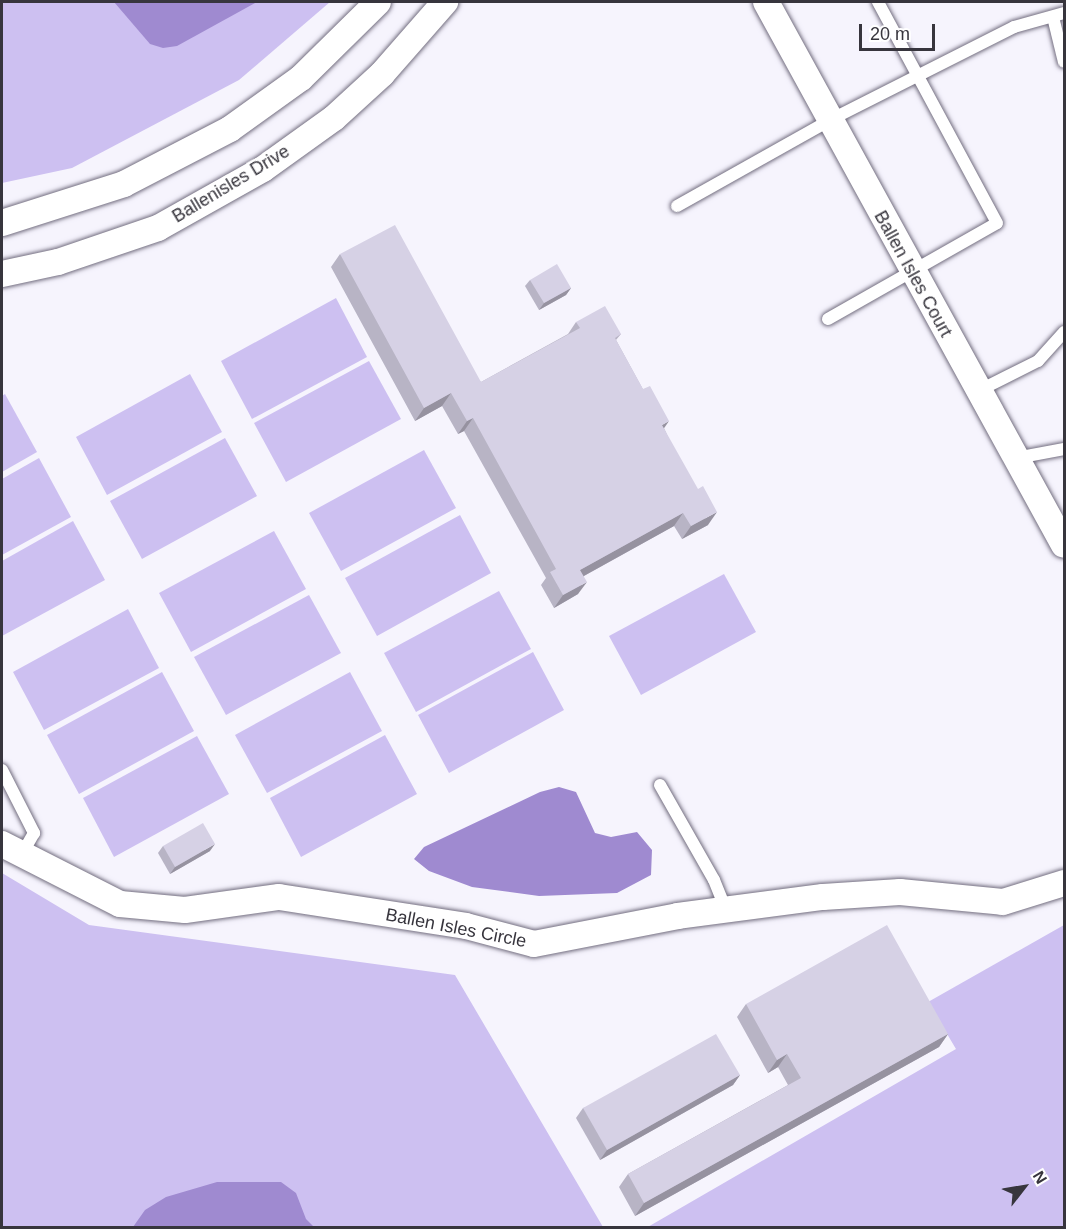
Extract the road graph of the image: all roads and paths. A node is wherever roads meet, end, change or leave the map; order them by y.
1 (378, 2) edge
2 (445, 2) edge
3 (766, 2) edge
4 (878, 2) edge
5 (1059, 15) edge
6 (1065, 62) edge
7 (918, 76) junction
8 (830, 120) junction
9 (677, 206) dead end
10 (2, 223) edge
11 (910, 270) junction
12 (2, 274) edge
13 (828, 319) dead end
14 (1065, 332) edge
15 (978, 391) junction
16 (1065, 448) edge
17 (1016, 458) junction
18 (1065, 545) edge
19 (2, 770) edge
20 (660, 785) dead end
21 (12, 849) edge
22 (1065, 883) edge
23 (726, 910) junction

1 - 10 street
2 - 12 street, Ballenisles Drive
3 - 8 street, Ballen Isles Court
4 - 7 lane
5 - 6 lane
5 - 7 lane
7 - 8 lane
7 - 11 lane
8 - 9 lane
8 - 11 street, Ballen Isles Court
11 - 13 lane
11 - 15 street, Ballen Isles Court
14 - 15 lane
15 - 17 street, Ballen Isles Court
16 - 17 lane
17 - 18 street, Ballen Isles Court
19 - 21 lane
20 - 23 lane
21 - 23 street, Ballen Isles Circle
22 - 23 street, Ballen Isles Circle

